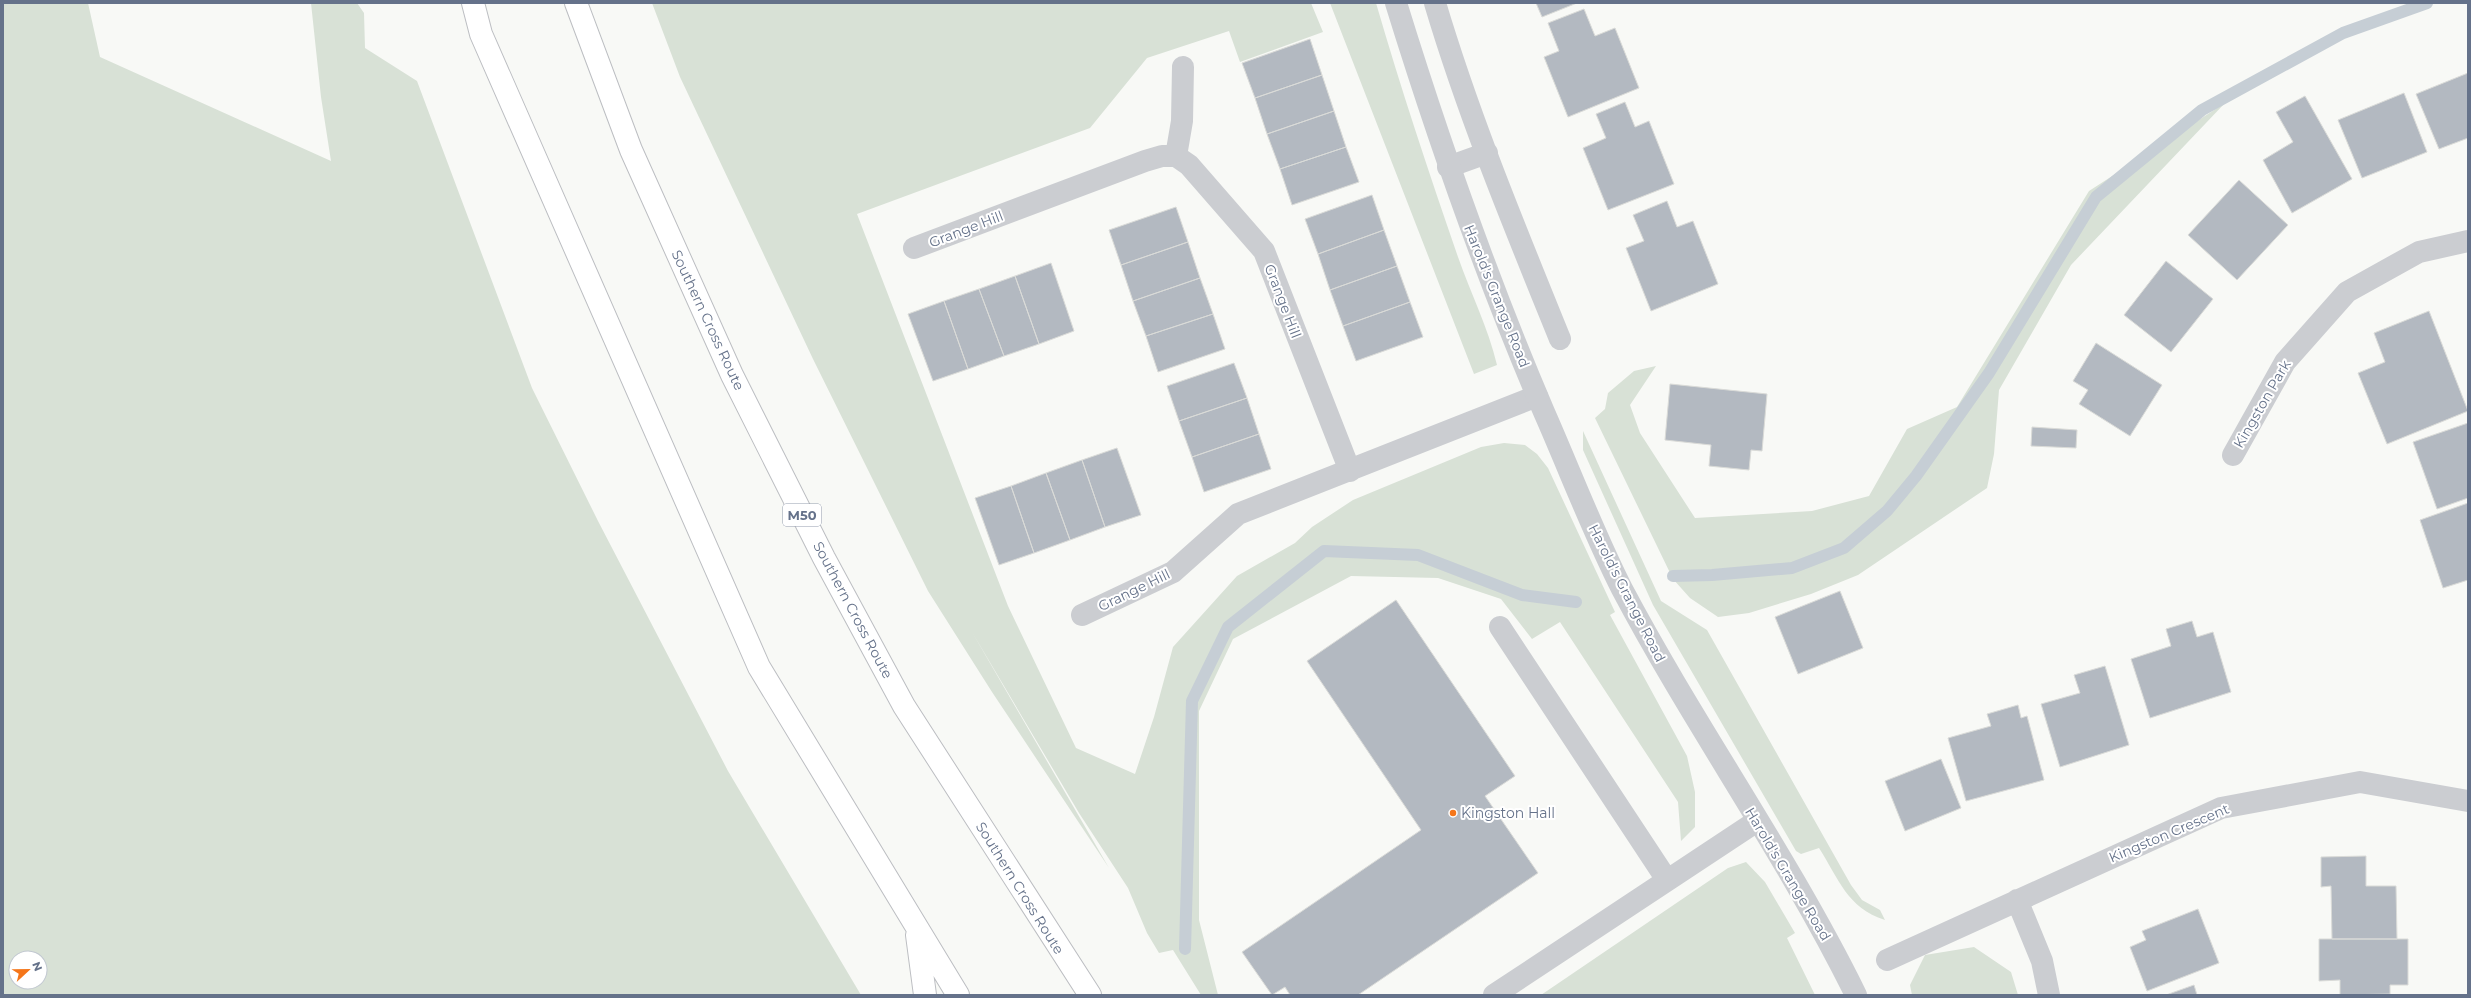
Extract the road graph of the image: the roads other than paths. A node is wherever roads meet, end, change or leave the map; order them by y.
1 (473, 3) edge
2 (576, 3) edge
3 (1396, 3) edge
4 (1435, 3) edge
5 (1182, 67) dead end
6 (1487, 153) junction
7 (1176, 156) junction
8 (1448, 167) junction
9 (2468, 241) edge
10 (914, 248) dead end
11 (1560, 339) dead end
12 (1537, 396) junction
13 (2233, 455) dead end
14 (1350, 471) junction
15 (1082, 615) dead end
16 (1500, 627) dead end
17 (2468, 801) edge
18 (1756, 821) junction
19 (1667, 880) junction
20 (2017, 900) junction
21 (915, 925) junction
22 (1887, 960) dead end
23 (925, 995) edge
24 (958, 995) edge
25 (1090, 995) edge
26 (1494, 995) edge
27 (1856, 995) edge
28 (2049, 995) edge

1 - 21 highway
2 - 25 highway, Southern Cross Route / M50
3 - 8 street, Harold's Grange Road
4 - 6 street
5 - 7 street
6 - 8 street
6 - 11 street
7 - 10 street, Grange Hill
7 - 14 street, Grange Hill
8 - 12 street, Harold's Grange Road
9 - 13 street, Kingston Park
12 - 14 street, Grange Hill
12 - 18 street, Harold's Grange Road
14 - 15 street, Grange Hill
16 - 19 street
17 - 20 street, Kingston Crescent
18 - 19 street
18 - 27 street, Harold's Grange Road
19 - 26 street
20 - 22 street, Kingston Crescent
20 - 28 street
21 - 23 highway
21 - 24 highway

